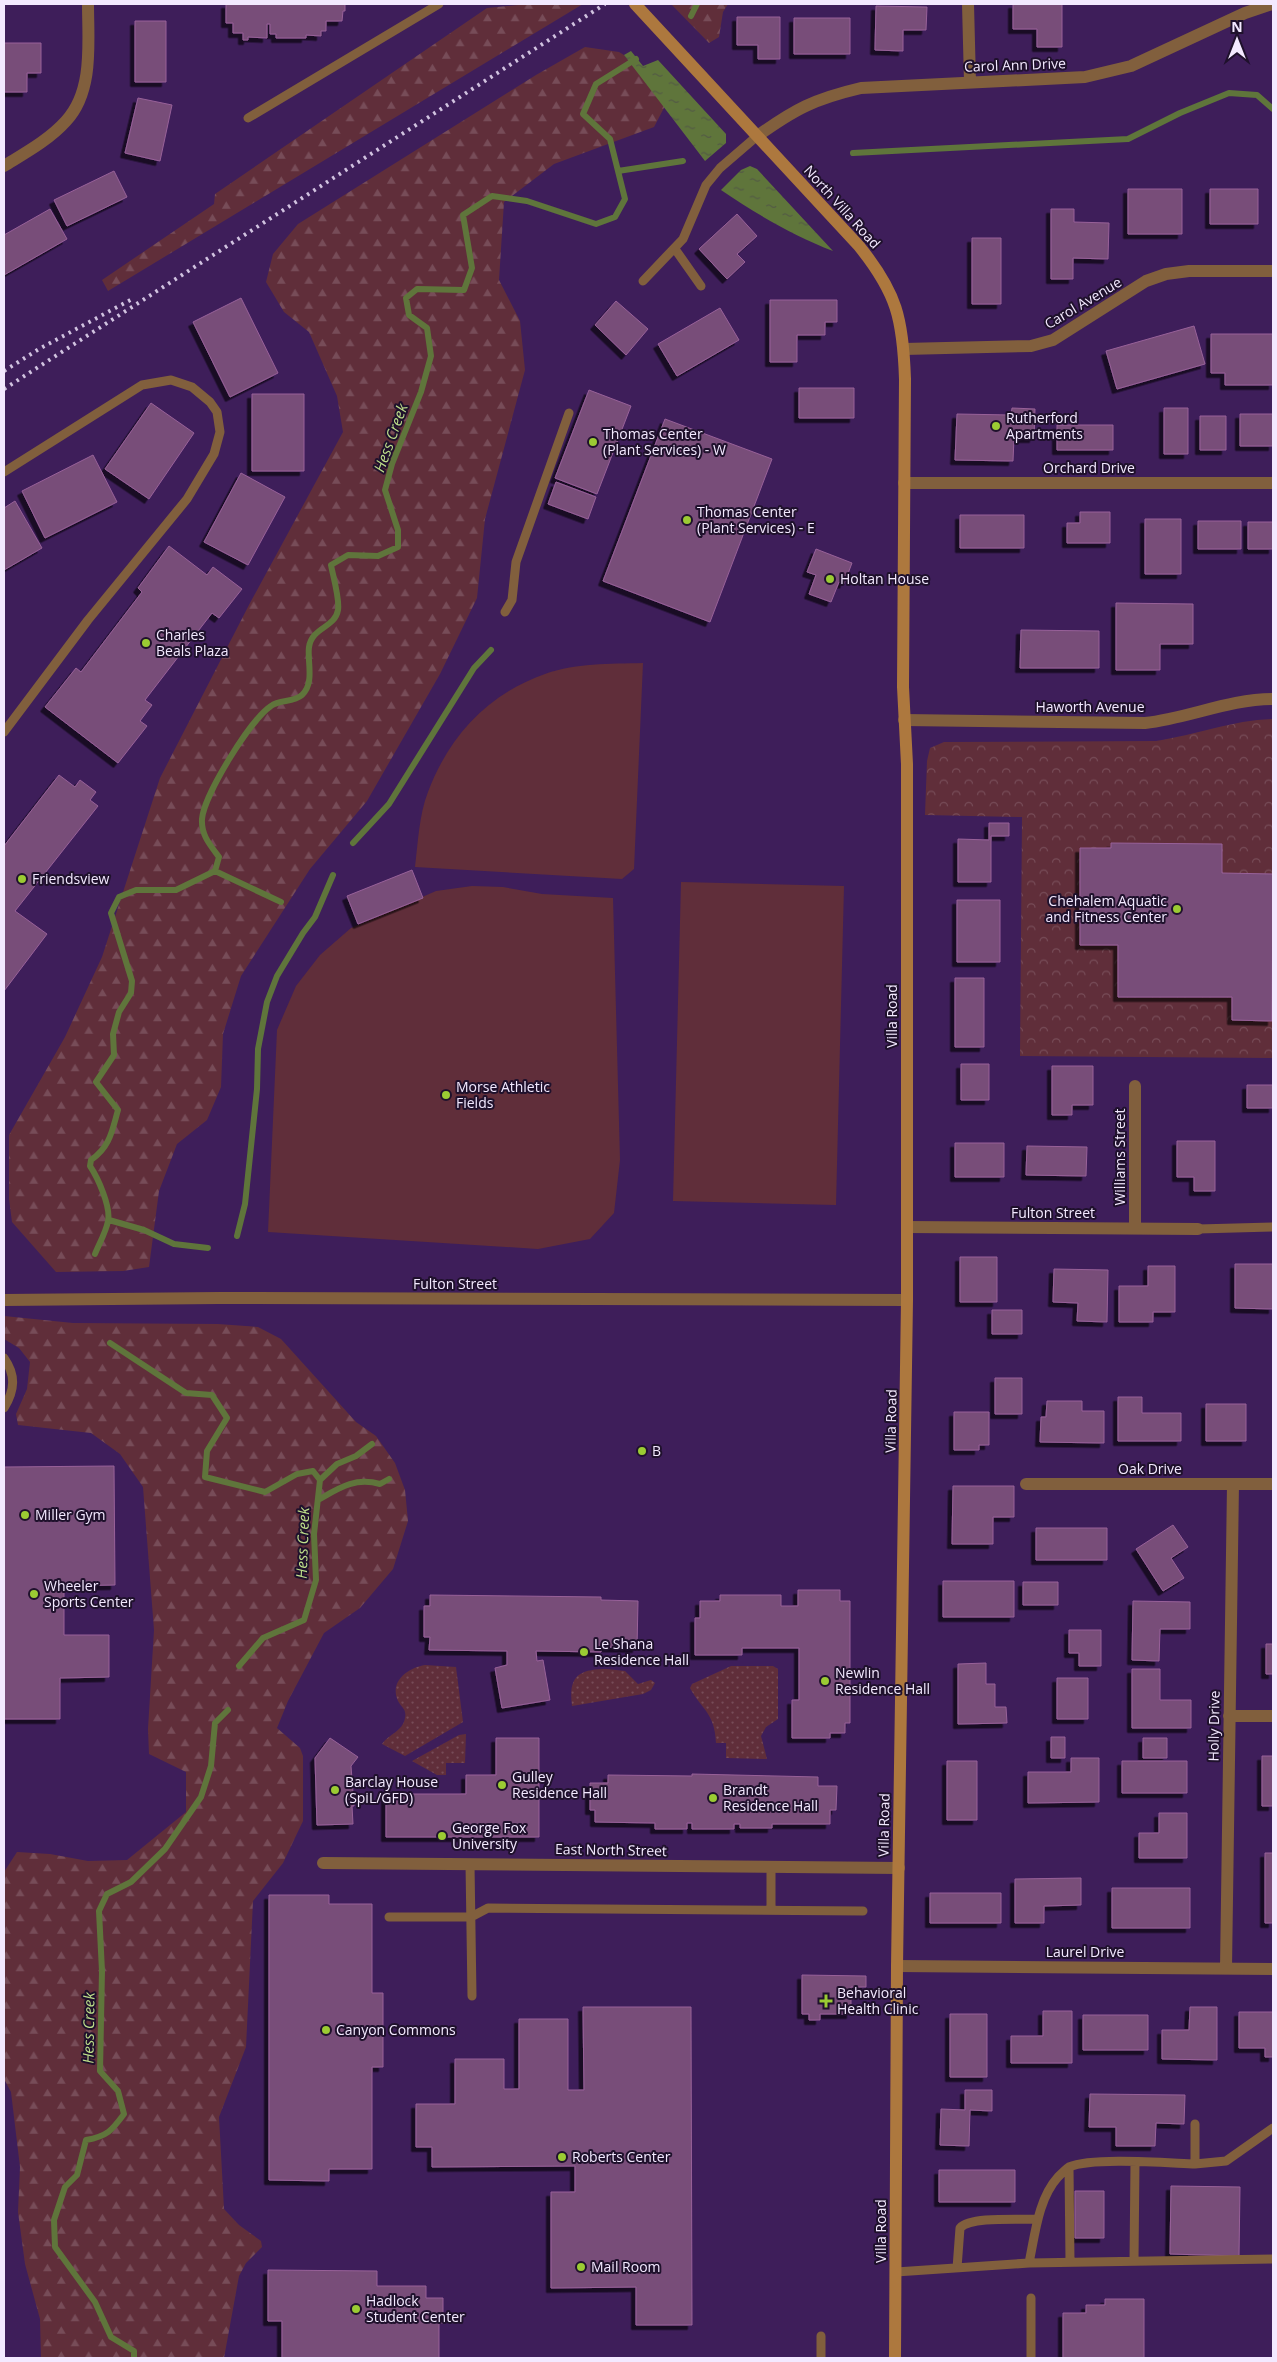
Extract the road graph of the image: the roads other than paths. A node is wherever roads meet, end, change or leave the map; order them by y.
1 (88, 4) edge
2 (439, 4) edge
3 (635, 4) edge
4 (968, 4) edge
5 (1272, 4) edge
6 (1244, 8) edge
7 (970, 82) junction
8 (248, 118) dead end
9 (756, 137) junction
10 (4, 166) edge
11 (675, 249) junction
12 (1273, 271) edge
13 (643, 281) dead end
14 (701, 286) dead end
15 (904, 349) junction
16 (569, 413) dead end
17 (4, 472) edge
18 (904, 483) junction
19 (1273, 483) edge
20 (505, 612) dead end
21 (1273, 699) edge
22 (904, 720) junction
23 (4, 732) edge
24 (1135, 1086) dead end
25 (907, 1227) junction
26 (1273, 1227) edge
27 (1135, 1228) junction
28 (1198, 1229) joint
29 (4, 1300) edge
30 (907, 1300) junction
31 (4, 1358) edge
32 (4, 1408) edge
33 (1026, 1484) dead end
34 (1233, 1484) junction
35 (1273, 1484) edge
36 (1230, 1716) junction
37 (1273, 1716) edge
38 (324, 1863) dead end
39 (470, 1864) junction
40 (771, 1867) junction
41 (898, 1868) junction
42 (770, 1910) junction
43 (863, 1911) dead end
44 (389, 1917) dead end
45 (471, 1917) junction
46 (897, 1966) junction
47 (1226, 1968) junction
48 (1273, 1969) edge
49 (472, 1996) dead end
50 (1195, 2124) dead end
51 (1273, 2128) edge
52 (1135, 2162) junction
53 (1195, 2164) junction
54 (1069, 2167) junction
55 (1038, 2219) junction
56 (1273, 2259) edge
57 (1134, 2260) junction
58 (1070, 2261) junction
59 (1029, 2263) junction
60 (957, 2268) junction
61 (896, 2272) junction
62 (1032, 2298) dead end
63 (821, 2336) dead end
64 (821, 2358) edge
65 (895, 2358) edge
66 (1031, 2358) edge

1 - 10 street
2 - 8 lane
3 - 9 main road, North Villa Road
4 - 7 street
5 - 6 street, Carol Ann Drive
6 - 7 street, Carol Ann Drive
7 - 9 street, Carol Ann Drive
9 - 11 lane
9 - 15 main road, North Villa Road
11 - 13 lane
11 - 14 lane
12 - 15 street, Carol Avenue
15 - 18 main road, North Villa Road
16 - 20 lane
17 - 23 lane
18 - 19 street, Orchard Drive
18 - 22 main road, Villa Road
21 - 22 street, Haworth Avenue
22 - 25 main road, Villa Road
24 - 27 street, Williams Street
25 - 27 street, Fulton Street
25 - 30 main road, Villa Road
26 - 28 lane
27 - 28 street, Fulton Street
29 - 30 street, Fulton Street
30 - 41 main road, Villa Road
31 - 32 lane
33 - 34 street, Oak Drive
34 - 35 street, Oak Drive
34 - 36 street, Holly Drive
36 - 37 street
36 - 47 street, Holly Drive
38 - 39 street, East North Street
39 - 40 street, East North Street
39 - 45 lane
40 - 41 street, East North Street
40 - 42 lane
41 - 46 main road, Villa Road
42 - 43 lane
42 - 45 lane
44 - 45 lane
45 - 49 lane
46 - 47 street, Laurel Drive
46 - 61 main road, Villa Road
47 - 48 street, Laurel Drive
50 - 53 lane
51 - 53 lane
52 - 53 lane
52 - 54 lane
52 - 57 lane
54 - 55 lane
54 - 58 lane
55 - 59 lane
55 - 60 lane
56 - 57 lane
57 - 58 lane
58 - 59 lane
59 - 60 lane
60 - 61 lane
61 - 65 main road, Villa Road
62 - 66 lane
63 - 64 lane

